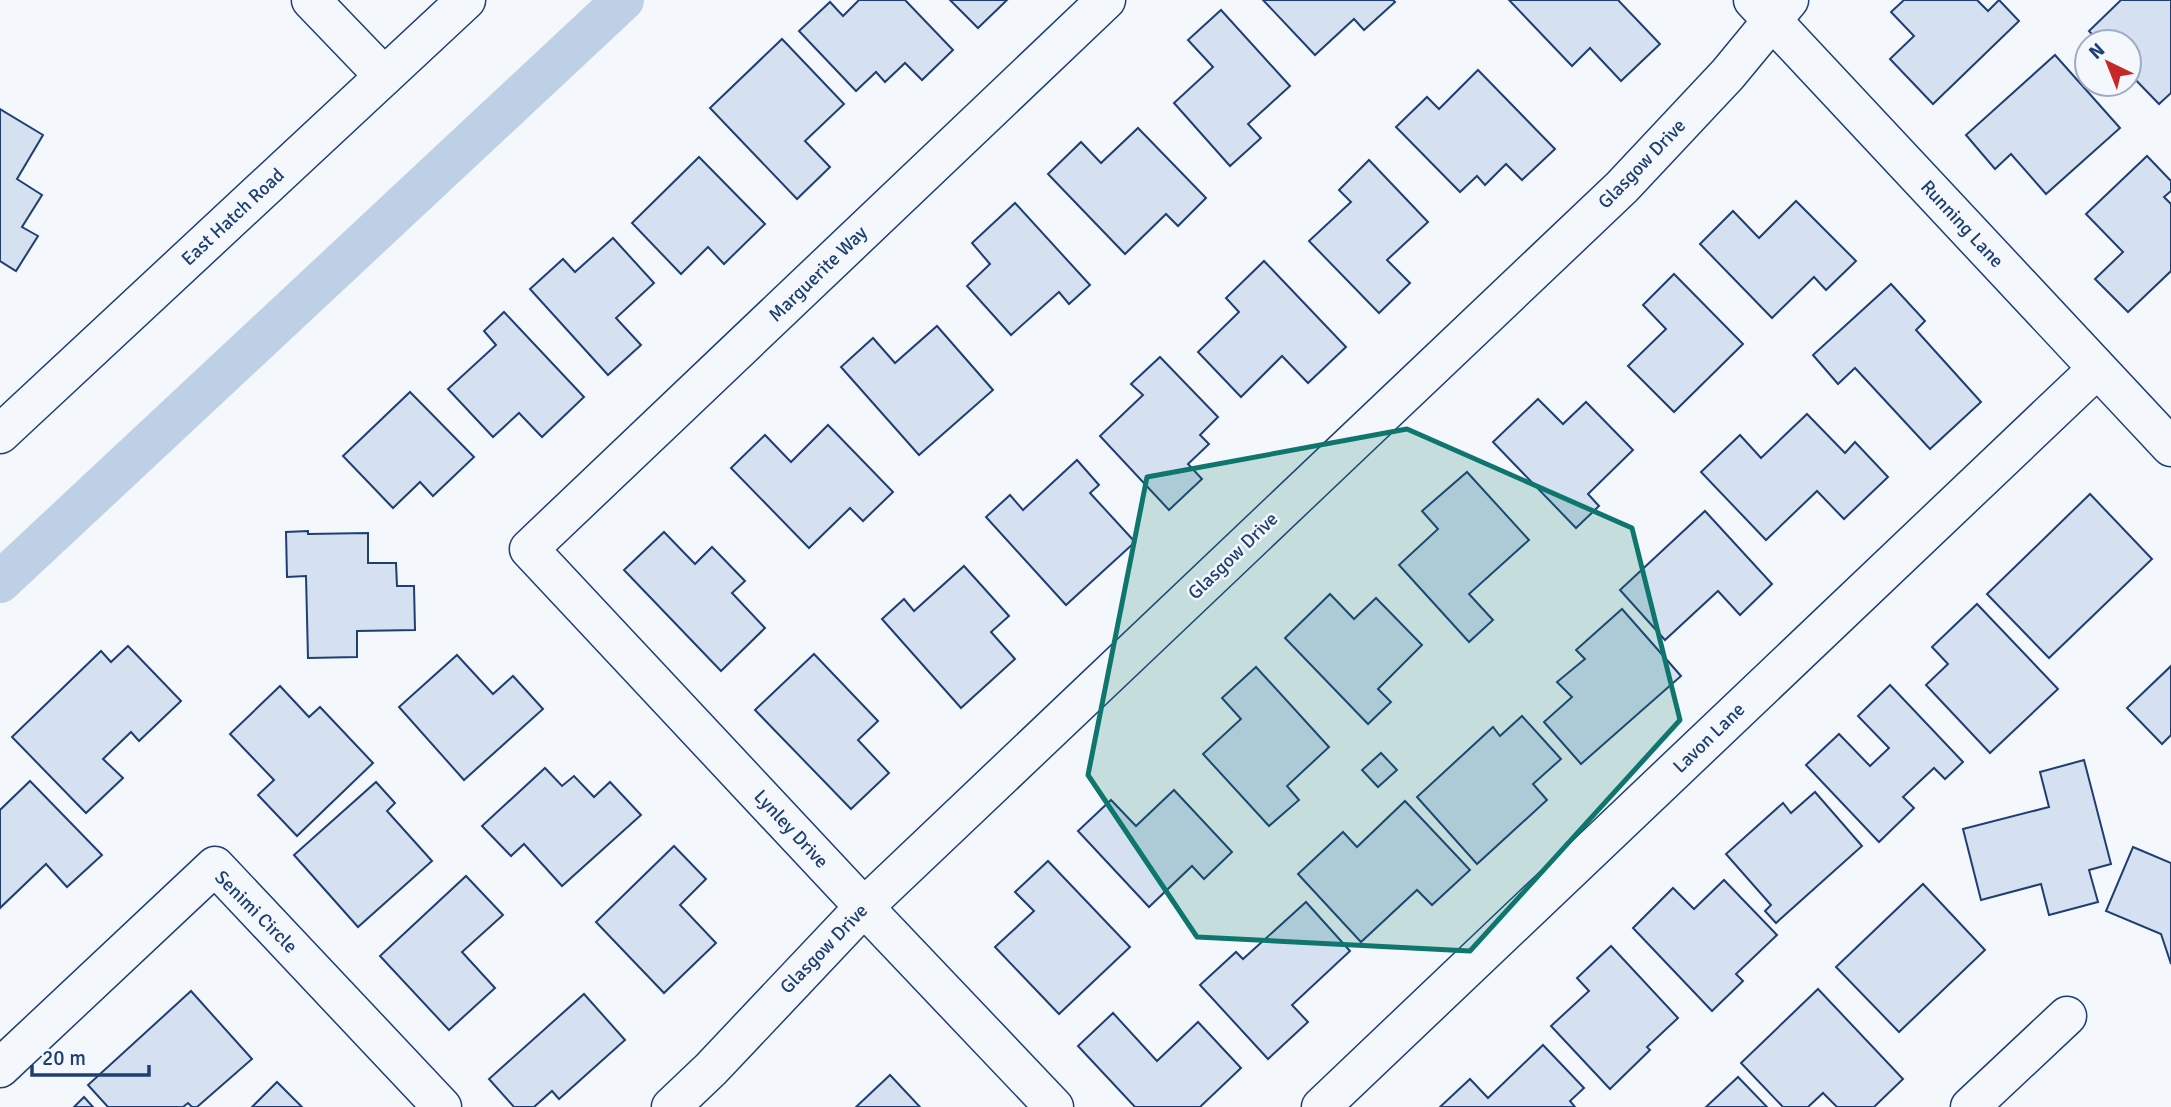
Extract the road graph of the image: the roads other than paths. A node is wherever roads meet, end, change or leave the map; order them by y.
1 (311, 0) edge
2 (466, 0) edge
3 (1106, 0) edge
4 (1771, 7) edge
5 (384, 76) junction
6 (2097, 369) junction
7 (0, 434) edge
8 (2171, 447) edge
9 (529, 549) joint
10 (864, 907) junction
11 (2067, 1016) dead end
12 (0, 1068) edge
13 (1333, 1103) edge
14 (442, 1107) edge
15 (671, 1107) edge
16 (1054, 1107) edge
17 (1969, 1107) edge

1 - 5 street
2 - 5 street, East Hatch Road
3 - 9 street, Marguerite Way
4 - 6 street, Running Lane
4 - 10 street, Glasgow Drive
5 - 7 street, East Hatch Road
6 - 8 street, Running Lane
6 - 13 street, Lavon Lane
9 - 10 street, Lynley Drive
10 - 15 street, Glasgow Drive
10 - 16 street, Lynley Drive
11 - 17 street
12 - 14 street, Senimi Circle

